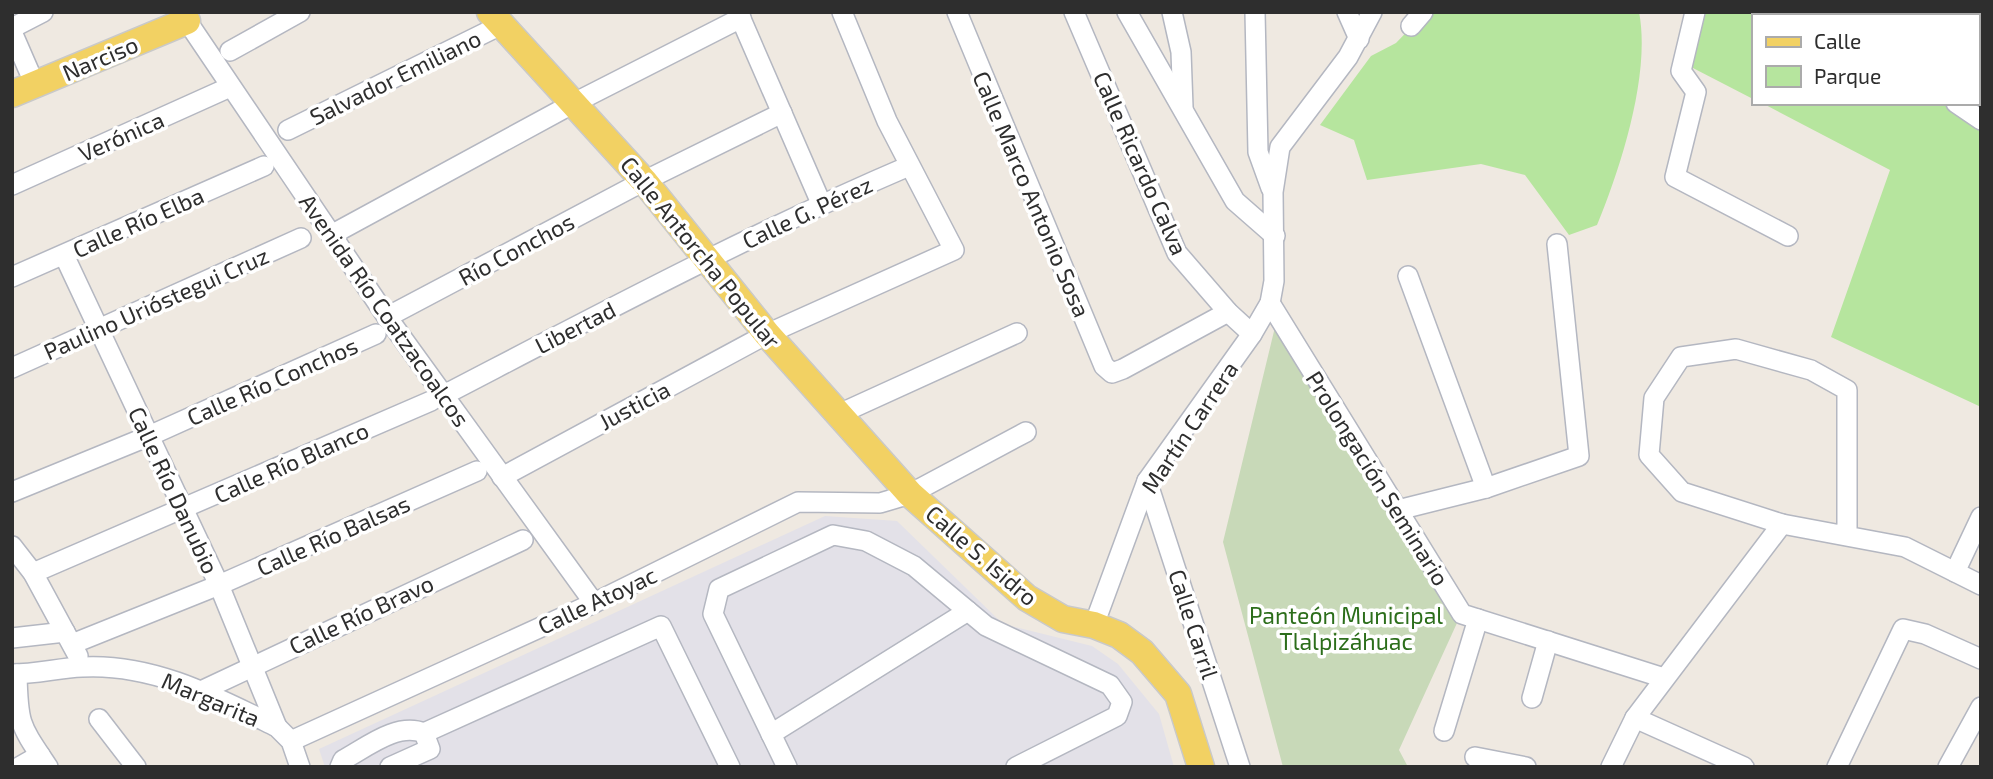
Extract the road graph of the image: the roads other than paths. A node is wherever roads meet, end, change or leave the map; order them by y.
1 (43, 12) edge
2 (300, 12) edge
3 (842, 12) edge
4 (957, 12) edge
5 (1074, 12) edge
6 (1172, 12) edge
7 (1255, 12) edge
8 (1347, 12) edge
9 (1372, 12) edge
10 (1695, 12) edge
11 (740, 15) edge
12 (184, 16) edge
13 (495, 16) edge
14 (1131, 16) edge
15 (12, 30) edge
16 (1359, 38) junction
17 (230, 51) dead end
18 (230, 87) junction
19 (24, 90) edge
20 (574, 103) junction
21 (1959, 105) edge
22 (1183, 108) junction
23 (782, 113) junction
24 (1981, 120) edge
25 (288, 130) dead end
26 (264, 166) dead end
27 (909, 166) junction
28 (644, 181) junction
29 (12, 185) edge
30 (1273, 192) junction
31 (821, 203) junction
32 (331, 234) junction
33 (1275, 236) junction
34 (1788, 236) dead end
35 (301, 238) dead end
36 (1556, 244) dead end
37 (64, 255) junction
38 (706, 259) junction
39 (1408, 276) dead end
40 (12, 277) edge
41 (1270, 303) junction
42 (1228, 312) junction
43 (387, 317) junction
44 (99, 328) junction
45 (1017, 333) dead end
46 (376, 334) dead end
47 (767, 334) junction
48 (1252, 334) junction
49 (12, 368) edge
50 (438, 398) junction
51 (838, 415) junction
52 (1026, 432) dead end
53 (149, 436) junction
54 (477, 471) dead end
55 (502, 477) junction
56 (1147, 481) junction
57 (1486, 488) junction
58 (12, 492) edge
59 (910, 494) junction
60 (184, 509) junction
61 (1398, 510) junction
62 (1981, 517) edge
63 (1782, 524) junction
64 (1847, 536) junction
65 (523, 540) dead end
66 (12, 546) edge
67 (1955, 572) junction
68 (33, 573) junction
69 (1981, 584) edge
70 (219, 585) junction
71 (594, 603) junction
72 (968, 611) junction
73 (1478, 619) junction
74 (1094, 625) junction
75 (12, 638) edge
76 (69, 638) junction
77 (1548, 641) junction
78 (1981, 659) edge
79 (251, 665) junction
80 (83, 666) junction
81 (15, 674) edge
82 (1664, 678) junction
83 (201, 691) junction
84 (1532, 698) dead end
85 (1981, 707) edge
86 (1635, 718) junction
87 (99, 719) dead end
88 (1444, 731) dead end
89 (424, 733) junction
90 (284, 734) junction
91 (771, 734) junction
92 (1475, 757) dead end
93 (44, 761) edge
94 (19, 767) edge
95 (136, 767) edge
96 (300, 767) edge
97 (340, 767) edge
98 (390, 767) edge
99 (730, 767) edge
100 (787, 767) edge
101 (1016, 767) edge
102 (1201, 767) edge
103 (1240, 767) edge
104 (1526, 767) edge
105 (1611, 767) edge
106 (1744, 767) edge
107 (1837, 767) edge
108 (1948, 767) edge

1 - 15 street
2 - 17 street
3 - 27 street
4 - 42 street, Calle Marco Antonio Sosa
5 - 42 street, Calle Ricardo Calva
6 - 22 street
7 - 30 street
8 - 16 street
9 - 16 street
10 - 34 street
11 - 20 street
11 - 23 street
12 - 18 street, Avenida Río Coatzacoalcos
12 - 19 main road, Narciso
13 - 20 main road, Calle Antorcha Popular
13 - 25 street, Salvador Emiliano
14 - 22 street
15 - 19 street
16 - 30 street
18 - 29 street, Verónica
18 - 32 street, Avenida Río Coatzacoalcos
20 - 28 main road, Calle Antorcha Popular
20 - 32 street
21 - 24 street
22 - 33 street
23 - 28 street, Río Conchos
23 - 31 street
26 - 37 street, Calle Río Elba
27 - 31 street, Calle G. Pérez
27 - 47 street, Justicia
28 - 38 main road, Calle Antorcha Popular
28 - 43 street, Río Conchos
30 - 33 street
31 - 38 street, Calle G. Pérez
32 - 43 street, Avenida Río Coatzacoalcos
33 - 41 street
35 - 44 street, Paulino Urióstegui Cruz
36 - 57 street
37 - 40 street, Calle Río Elba
37 - 44 street, Calle Río Danubio
38 - 47 main road, Calle Antorcha Popular
38 - 50 street, Libertad
39 - 57 street
41 - 48 street, Martín Carrera
41 - 61 street, Prolongación Seminario
42 - 48 street, Calle Ricardo Calva
43 - 50 street, Avenida Río Coatzacoalcos
44 - 49 street, Paulino Urióstegui Cruz
44 - 53 street, Calle Río Danubio
45 - 51 street
46 - 53 street, Calle Río Conchos
47 - 51 main road, Calle Antorcha Popular
47 - 55 street, Justicia
48 - 56 street, Martín Carrera
50 - 55 street, Avenida Río Coatzacoalcos
50 - 60 street, Calle Río Blanco
51 - 59 main road, Calle Antorcha Popular
52 - 59 street, Calle Atoyac
53 - 58 street, Calle Río Conchos
53 - 60 street, Calle Río Danubio
54 - 70 street, Calle Río Balsas
55 - 71 street, Avenida Río Coatzacoalcos
56 - 74 street, Martín Carrera
56 - 103 street, Calle Carril
57 - 61 street
59 - 71 street, Calle Atoyac
59 - 74 main road, Calle S. Isidro
60 - 68 street, Calle Río Blanco
60 - 70 street, Calle Río Danubio
61 - 73 street, Prolongación Seminario
62 - 67 street
63 - 64 street
63 - 64 street
63 - 82 street
64 - 67 street
65 - 79 street, Calle Río Bravo
66 - 68 street
67 - 69 street
68 - 76 street
70 - 76 street, Calle Río Balsas
70 - 79 street, Calle Río Danubio
71 - 90 street, Calle Atoyac
72 - 91 street
72 - 91 street
72 - 101 street
73 - 77 street, Prolongación Seminario
73 - 88 street
74 - 102 main road
75 - 76 street, Calle Río Balsas
76 - 80 street
77 - 82 street, Prolongación Seminario
77 - 84 street
78 - 107 street
79 - 83 street, Calle Río Bravo
79 - 90 street, Calle Río Danubio
80 - 81 street, Margarita
80 - 83 street, Margarita
81 - 93 street
82 - 86 street
83 - 90 street, Margarita
85 - 108 street
86 - 105 street
86 - 106 street
87 - 95 street
89 - 97 street
89 - 98 street
89 - 99 street
90 - 96 street, Calle Río Danubio
91 - 100 street
92 - 104 street
93 - 94 street

